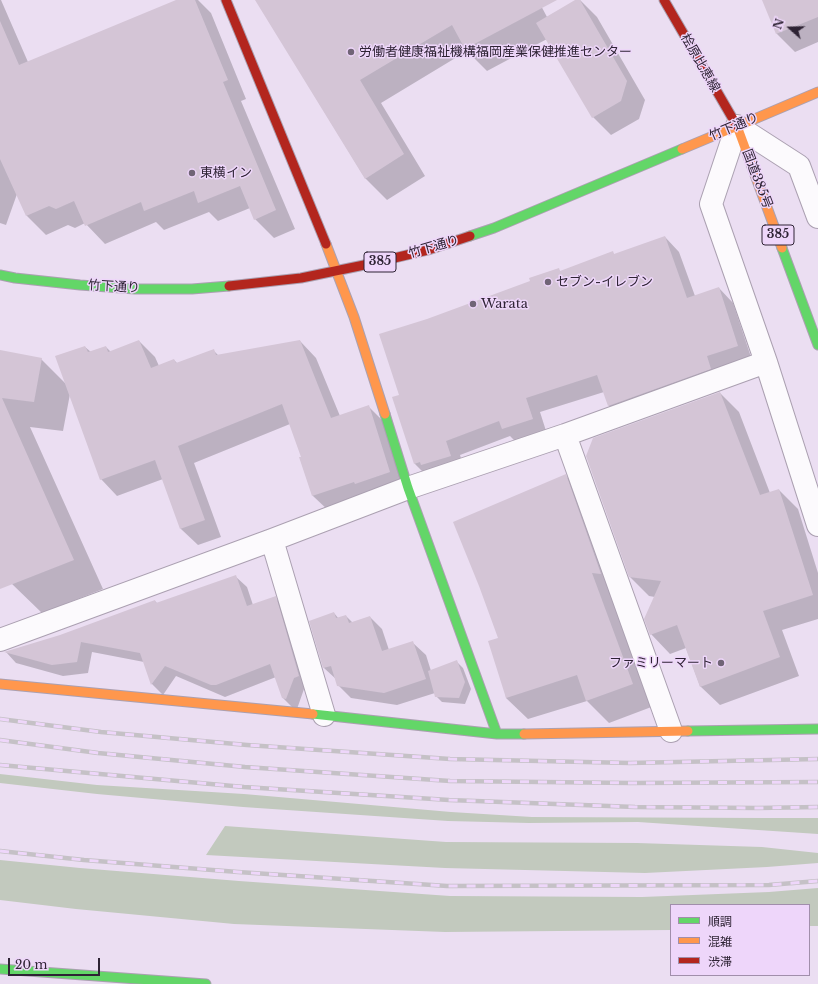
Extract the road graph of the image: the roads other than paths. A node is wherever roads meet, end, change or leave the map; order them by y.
1 (226, 0) edge
2 (664, 0) edge
3 (818, 92) edge
4 (737, 126) junction
5 (818, 217) edge
6 (336, 271) junction
7 (0, 275) edge
8 (818, 345) edge
9 (766, 362) junction
10 (566, 435) junction
11 (408, 488) junction
12 (818, 525) edge
13 (272, 540) junction
14 (0, 640) edge
15 (0, 684) edge
16 (324, 715) junction
17 (818, 729) edge
18 (671, 731) junction
19 (497, 734) junction
20 (0, 969) edge
21 (26, 977) edge
22 (206, 984) edge

1 - 6 main road
2 - 4 main road, 桧原比恵線
3 - 4 main road, 竹下通り
4 - 5 street
4 - 6 main road, 竹下通り / 385
4 - 8 main road, 国道385号 / 385
4 - 9 street
6 - 7 main road, 竹下通り / 385
6 - 11 main road
9 - 10 street
9 - 12 street
10 - 11 street
10 - 18 street
11 - 13 street
11 - 19 main road
13 - 14 street
13 - 16 street
15 - 16 main road
16 - 19 main road
17 - 18 main road
18 - 19 main road
20 - 21 main road
21 - 22 main road

